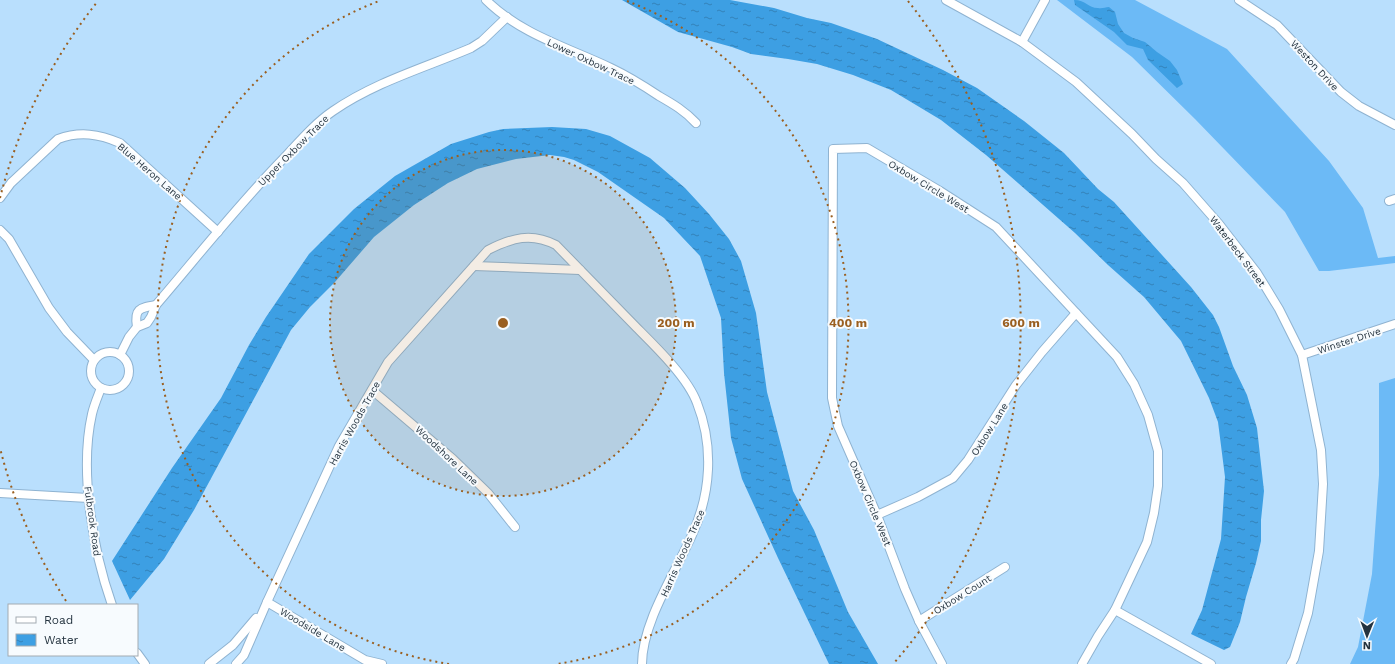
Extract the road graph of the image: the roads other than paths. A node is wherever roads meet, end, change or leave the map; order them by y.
1 (486, 0) edge
2 (946, 0) edge
3 (1045, 0) edge
4 (1241, 0) edge
5 (507, 18) junction
6 (1022, 42) junction
7 (696, 123) dead end
8 (1395, 124) edge
9 (0, 198) edge
10 (0, 230) edge
11 (218, 232) junction
12 (474, 266) junction
13 (580, 270) junction
14 (156, 305) junction
15 (1076, 313) junction
16 (1395, 324) edge
17 (137, 327) junction
18 (120, 355) junction
19 (1302, 355) junction
20 (94, 360) junction
21 (101, 388) junction
22 (372, 390) junction
23 (0, 493) edge
24 (88, 498) junction
25 (877, 515) junction
26 (515, 527) dead end
27 (1005, 568) dead end
28 (267, 602) junction
29 (112, 604) edge
30 (1115, 610) junction
31 (919, 621) junction
32 (138, 654) edge
33 (145, 664) edge
34 (209, 664) edge
35 (236, 664) edge
36 (382, 664) edge
37 (642, 664) edge
38 (942, 664) edge
39 (1082, 664) edge
40 (1210, 664) edge
41 (1291, 664) edge

1 - 5 street, Lower Oxbow Trace
2 - 6 street, Waterbeck Street
3 - 6 street
4 - 8 street, Weston Drive
5 - 7 street, Lower Oxbow Trace
5 - 11 street, Upper Oxbow Trace
6 - 19 street, Waterbeck Street
9 - 11 street, Blue Heron Lane
10 - 20 street
11 - 14 street, Upper Oxbow Trace
12 - 13 street
12 - 13 street, Harris Woods Trace
12 - 22 street, Harris Woods Trace
13 - 37 street, Harris Woods Trace
14 - 17 street, Upper Oxbow Trace
14 - 17 street, Upper Oxbow Trace
15 - 25 street, Oxbow Lane
15 - 25 street, Oxbow Circle West
15 - 30 street, Oxbow Circle West
16 - 19 street, Winster Drive
17 - 18 street, Upper Oxbow Trace
18 - 20 street
18 - 21 street
19 - 41 street, Waterbeck Street
20 - 21 street
21 - 24 street, Fulbrook Road
22 - 26 street, Woodshore Lane
22 - 28 street, Harris Woods Trace
23 - 24 street
24 - 29 street, Fulbrook Road
25 - 31 street, Oxbow Circle West
27 - 31 street, Oxbow Count
28 - 34 street, Harris Woods Trace
28 - 35 street, Harris Woods Trace
28 - 36 street, Woodside Lane
30 - 39 street, Oxbow Circle West
30 - 40 street
31 - 38 street, Oxbow Circle West
32 - 33 street

